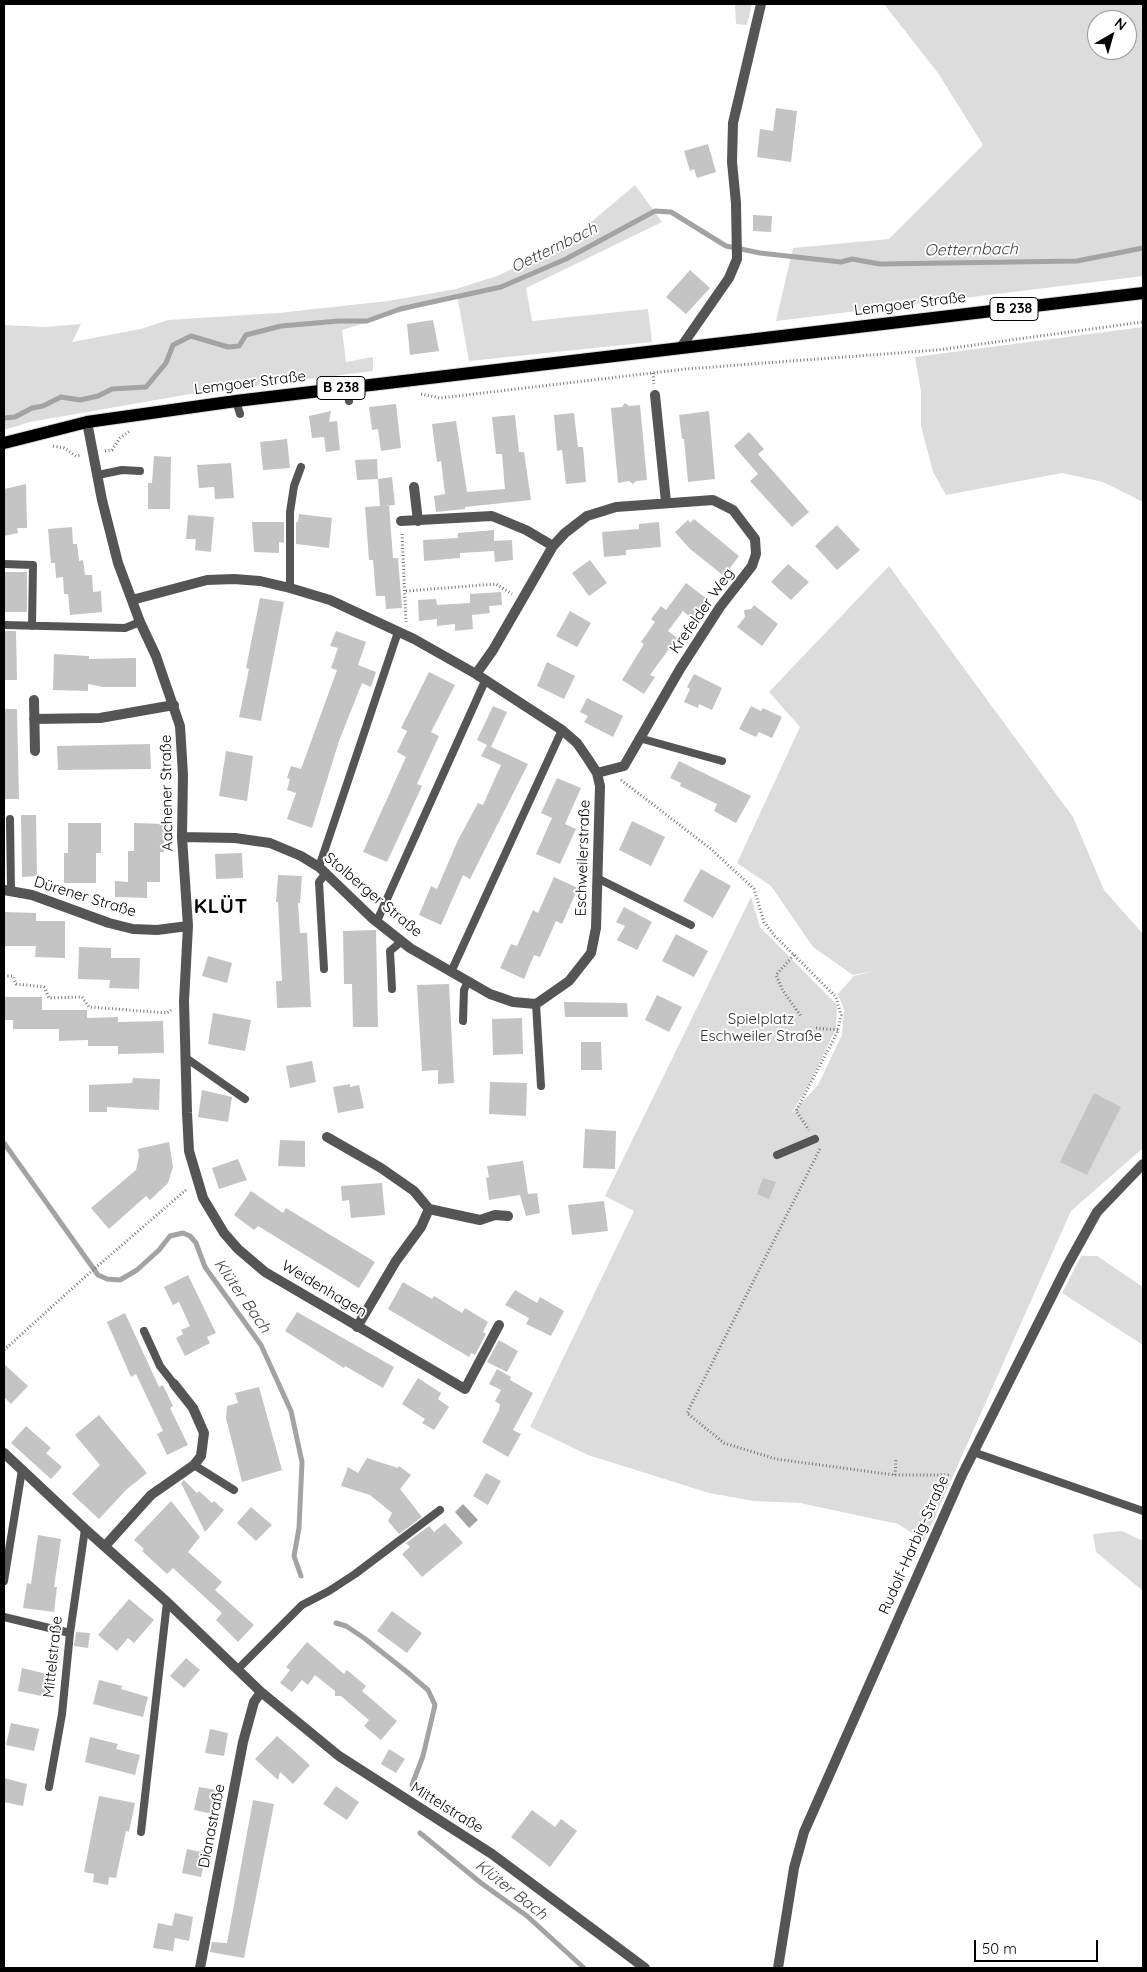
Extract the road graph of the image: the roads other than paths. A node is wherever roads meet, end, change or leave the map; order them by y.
1 (761, 4) edge
2 (1143, 293) edge
3 (681, 347) junction
4 (347, 387) junction
5 (655, 395) dead end
6 (236, 401) junction
7 (349, 401) dead end
8 (240, 414) dead end
9 (87, 422) junction
10 (4, 443) edge
11 (301, 467) dead end
12 (140, 471) dead end
13 (98, 475) junction
14 (414, 487) dead end
15 (666, 502) junction
16 (401, 521) road end
17 (418, 521) junction
18 (553, 546) junction
19 (4, 564) edge
20 (290, 588) junction
21 (132, 600) junction
22 (140, 622) junction
23 (4, 625) edge
24 (32, 626) junction
25 (398, 632) junction
26 (476, 674) junction
27 (485, 680) junction
28 (34, 700) dead end
29 (174, 706) junction
30 (34, 719) junction
31 (562, 730) junction
32 (640, 738) junction
33 (35, 751) dead end
34 (722, 761) dead end
35 (597, 774) junction
36 (10, 819) dead end
37 (182, 837) junction
38 (322, 870) junction
39 (597, 878) junction
40 (7, 890) edge
41 (377, 921) junction
42 (692, 925) dead end
43 (188, 926) junction
44 (402, 941) junction
45 (324, 969) dead end
46 (451, 972) junction
47 (468, 981) junction
48 (392, 989) dead end
49 (536, 1004) junction
50 (463, 1020) dead end
51 (186, 1058) junction
52 (541, 1086) dead end
53 (246, 1099) dead end
54 (187, 1113) joint
55 (328, 1137) dead end
56 (815, 1139) road end
57 (776, 1155) dead end
58 (1143, 1164) edge
59 (429, 1209) junction
60 (508, 1216) dead end
61 (499, 1325) dead end
62 (357, 1327) junction
63 (144, 1331) dead end
64 (174, 1384) joint
65 (973, 1452) junction
66 (4, 1453) edge
67 (194, 1465) junction
68 (22, 1470) junction
69 (234, 1490) dead end
70 (440, 1510) dead end
71 (1143, 1511) edge
72 (85, 1529) junction
73 (105, 1546) junction
74 (4, 1581) edge
75 (167, 1602) junction
76 (4, 1617) edge
77 (70, 1633) junction
78 (238, 1669) junction
79 (261, 1692) junction
80 (49, 1787) dead end
81 (140, 1832) dead end
82 (200, 1968) edge
83 (645, 1968) edge
84 (778, 1968) edge

1 - 3 street
2 - 3 main road, Lemgoer Straße / B 238
3 - 4 main road, Lemgoer Straße / B 238
4 - 6 main road, Lemgoer Straße / B 238
4 - 7 lane
5 - 15 street
6 - 8 lane
6 - 9 main road, Lemgoer Straße / B 238
9 - 10 main road, Lemgoer Straße / B 238
9 - 13 street, Aachener Straße
11 - 20 lane
12 - 13 lane
13 - 21 street, Aachener Straße
14 - 17 street
15 - 18 street, Krefelder Weg
15 - 32 street, Krefelder Weg
16 - 17 street
17 - 18 street
18 - 26 street, Krefelder Weg
19 - 24 lane
20 - 21 street, Eschweilerstraße
20 - 25 street, Eschweilerstraße
21 - 22 street, Aachener Straße
22 - 24 lane
22 - 29 street, Aachener Straße
23 - 24 lane
25 - 26 street, Eschweilerstraße
25 - 38 lane
26 - 27 street, Eschweilerstraße
27 - 31 street, Eschweilerstraße
27 - 41 lane
28 - 30 street
29 - 30 street
29 - 37 street, Aachener Straße
30 - 33 street
31 - 35 street, Eschweilerstraße
31 - 46 lane
32 - 34 lane
32 - 35 street, Krefelder Weg
35 - 39 street, Eschweilerstraße
36 - 40 lane
37 - 38 street, Stolberger Straße
37 - 43 street, Aachener Straße
38 - 41 street, Stolberger Straße
38 - 45 lane
39 - 42 lane
39 - 49 street, Eschweilerstraße
40 - 43 street, Dürener Straße
41 - 44 street, Stolberger Straße
43 - 51 street, Aachener Straße
44 - 46 street, Stolberger Straße
44 - 48 lane
46 - 47 street, Stolberger Straße
47 - 49 street, Stolberger Straße
47 - 50 lane
49 - 52 lane
51 - 53 lane
51 - 54 street, Aachener Straße
54 - 62 street, Weidenhagen
55 - 59 street
56 - 57 lane
58 - 65 street, Rudolf-Harbig-Straße
59 - 60 street
59 - 62 street
61 - 62 street, Weidenhagen
63 - 64 lane
64 - 67 street
65 - 71 lane
65 - 84 street, Rudolf-Harbig-Straße
66 - 68 street, Mittelstraße
67 - 69 lane
67 - 73 street
68 - 72 street, Mittelstraße
68 - 74 lane
70 - 78 lane
72 - 73 street, Mittelstraße
72 - 77 lane, Mittelstraße
73 - 75 street, Mittelstraße
75 - 78 street, Mittelstraße
75 - 81 lane
76 - 77 lane
77 - 80 lane, Mittelstraße
78 - 79 street, Mittelstraße
79 - 82 street, Dianastraße
79 - 83 street, Mittelstraße

